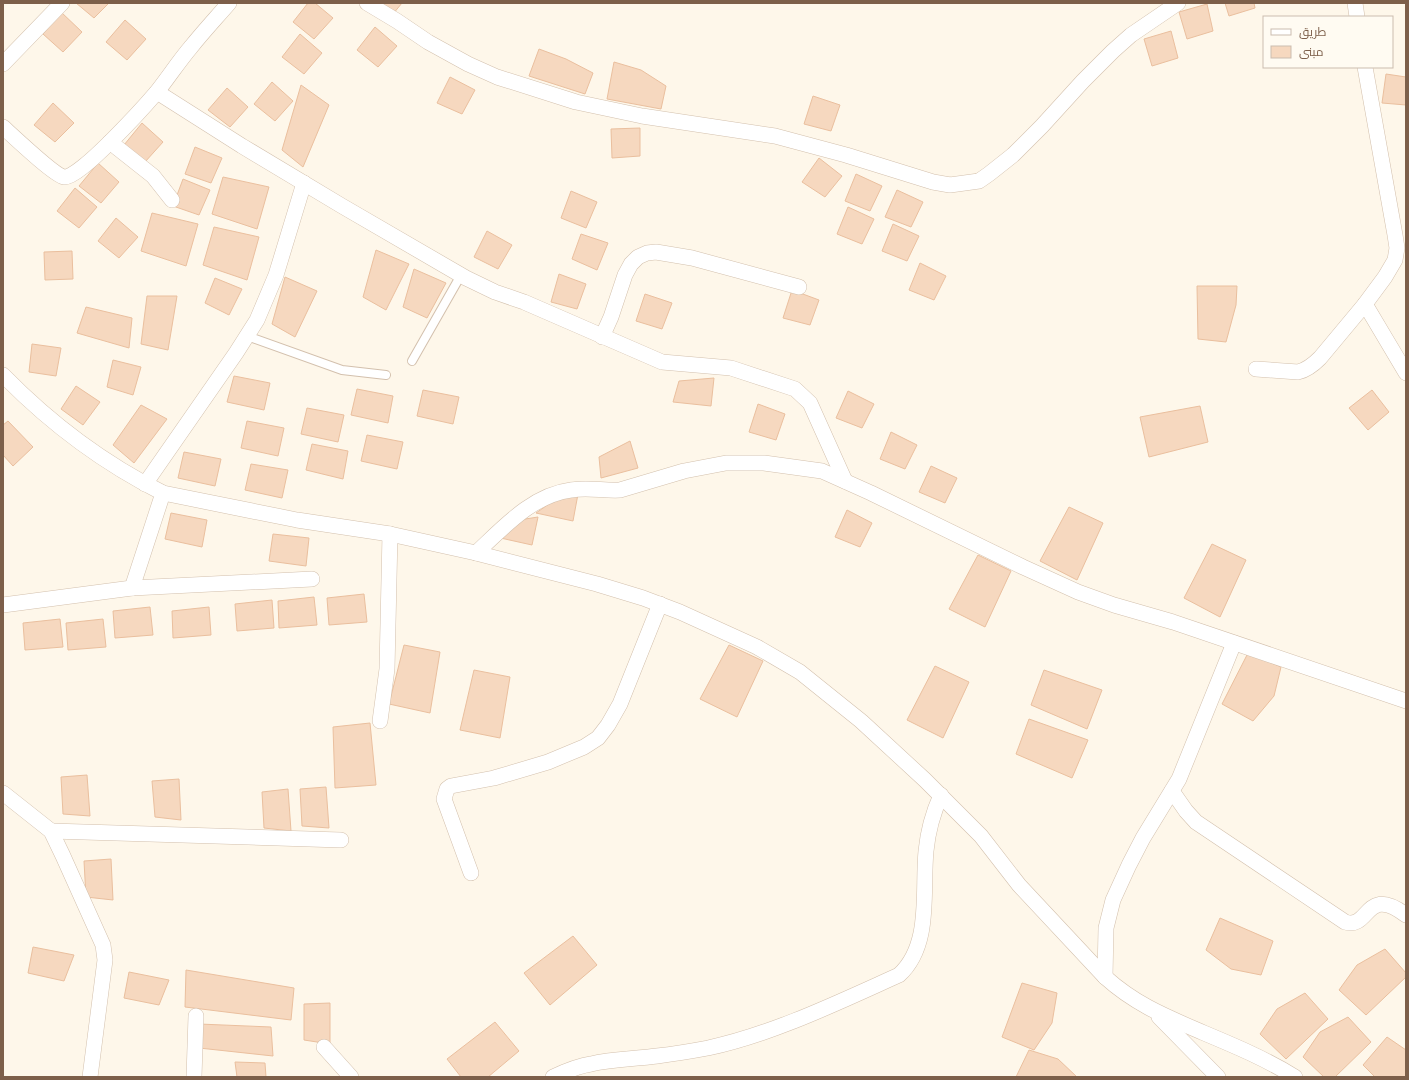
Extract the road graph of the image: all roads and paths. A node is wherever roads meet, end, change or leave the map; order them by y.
1 (62, 3) edge
2 (229, 3) edge
3 (367, 3) edge
4 (1178, 3) edge
5 (1355, 3) edge
6 (1357, 16) edge
7 (3, 64) edge
8 (1365, 68) edge
9 (156, 92) junction
10 (3, 127) edge
11 (110, 142) junction
12 (304, 184) junction
13 (172, 200) dead end
14 (461, 275) junction
15 (798, 287) dead end
16 (1365, 304) junction
17 (247, 336) junction
18 (602, 337) junction
19 (412, 361) dead end
20 (1256, 369) dead end
21 (1406, 373) edge
22 (3, 375) edge
23 (386, 375) dead end
24 (846, 481) junction
25 (145, 484) junction
26 (163, 493) junction
27 (390, 534) junction
28 (476, 553) junction
29 (312, 579) dead end
30 (132, 588) junction
31 (660, 604) junction
32 (3, 605) edge
33 (1234, 643) junction
34 (1406, 701) edge
35 (380, 720) dead end
36 (1172, 791) junction
37 (3, 793) edge
38 (941, 795) junction
39 (51, 831) junction
40 (341, 840) dead end
41 (470, 873) dead end
42 (1406, 915) edge
43 (1105, 977) junction
44 (1154, 1012) junction
45 (196, 1016) dead end
46 (324, 1046) dead end
47 (90, 1077) edge
48 (194, 1077) edge
49 (351, 1077) edge
50 (554, 1077) edge
51 (1218, 1077) edge
52 (1295, 1077) edge

1 - 7 street
2 - 9 street
3 - 4 street
5 - 6 street
8 - 16 street
9 - 11 street
9 - 12 street
10 - 11 street
11 - 13 street
12 - 14 street
12 - 17 street
14 - 18 street
14 - 19 lane
15 - 18 street
16 - 20 street
16 - 21 street
17 - 23 lane
17 - 25 street
18 - 24 street
22 - 25 street
24 - 28 street
24 - 33 street
25 - 26 street
26 - 27 street
26 - 30 street
27 - 28 street
27 - 35 street
28 - 31 street
29 - 30 street
30 - 32 street
31 - 38 street
31 - 41 street
33 - 34 street
33 - 36 street
36 - 42 street
36 - 43 street
37 - 39 street
38 - 43 street
38 - 50 street
39 - 40 street
39 - 47 street
43 - 44 street
44 - 51 street
44 - 52 street
45 - 48 street
46 - 49 street

